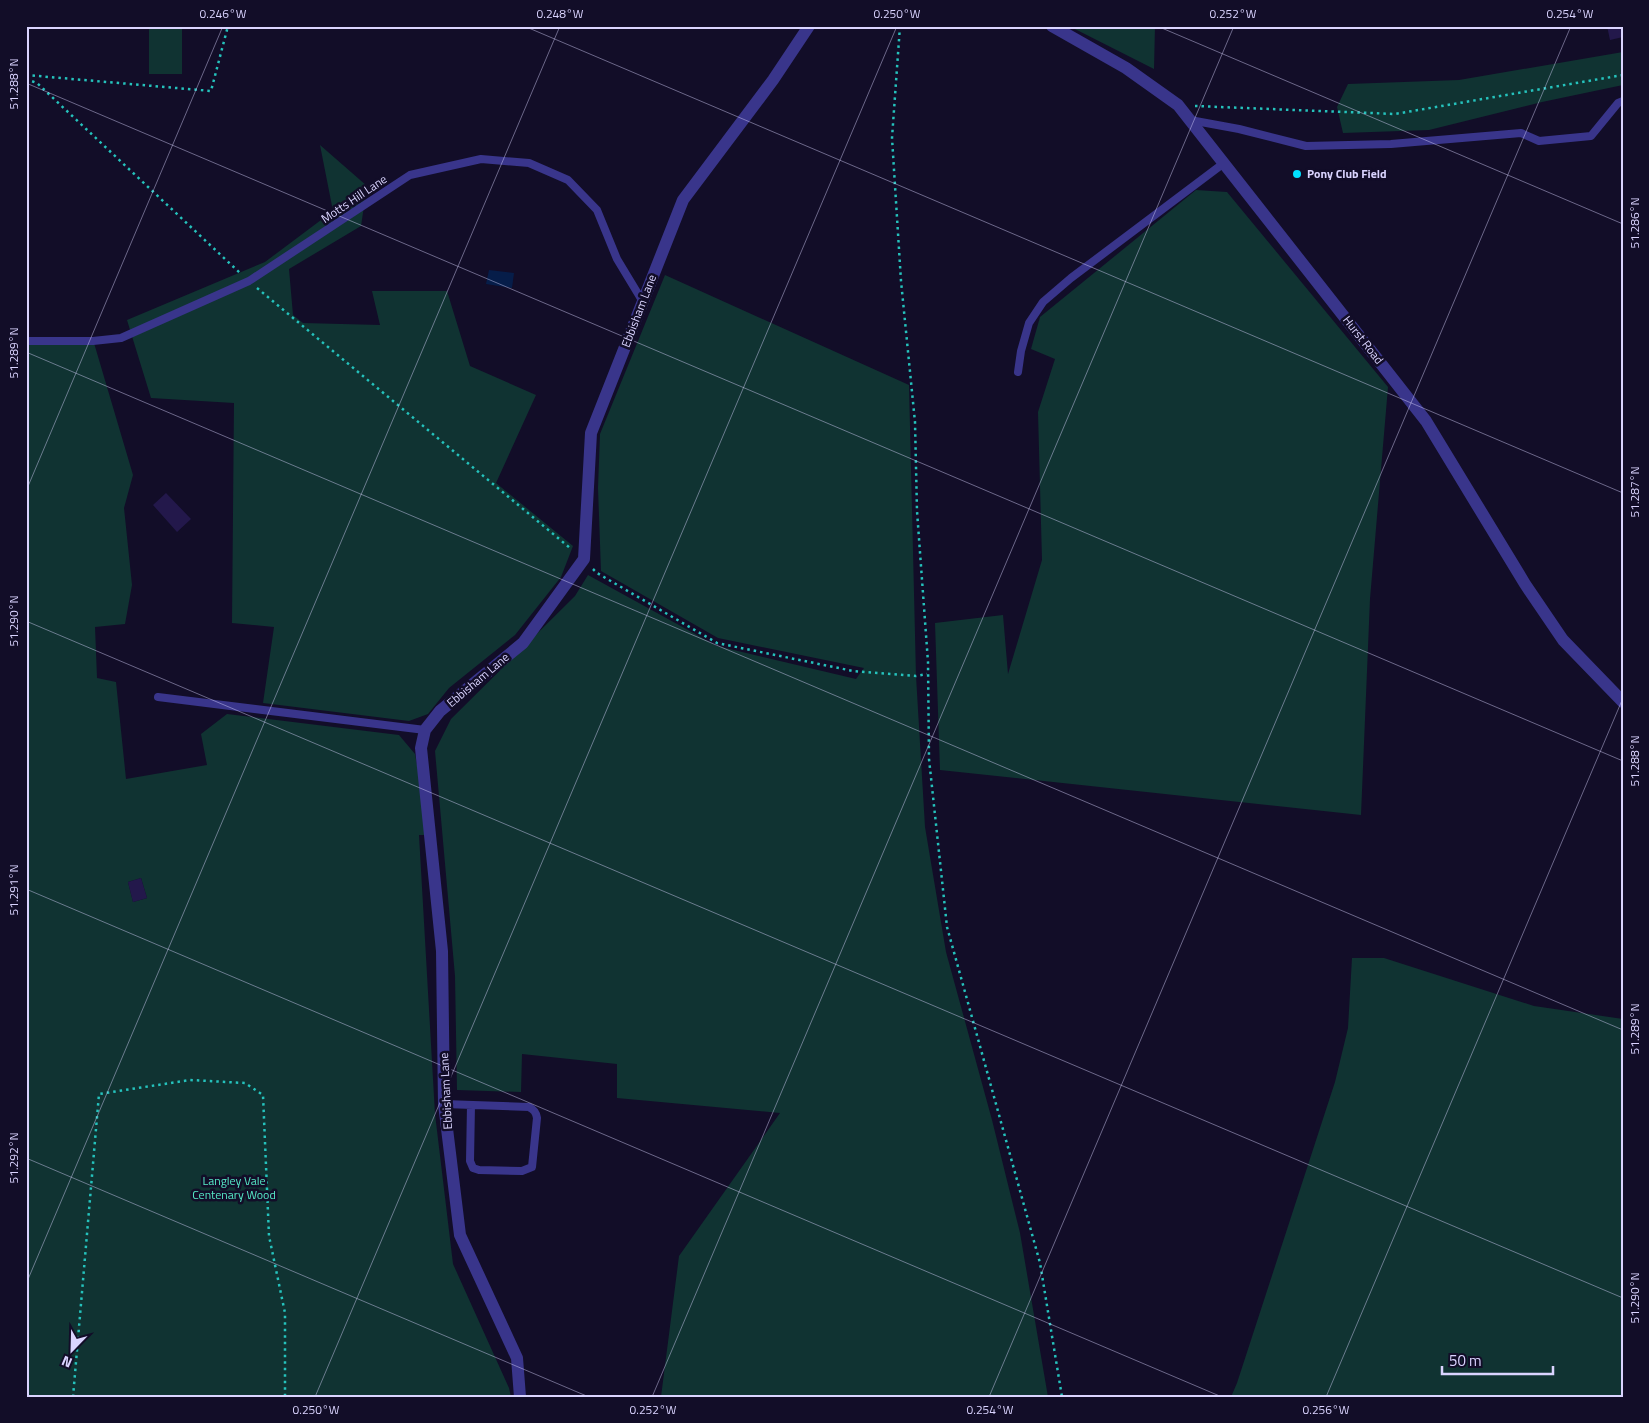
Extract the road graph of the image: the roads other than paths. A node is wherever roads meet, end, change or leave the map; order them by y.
1 (809, 26) edge
2 (1052, 26) edge
3 (1623, 101) edge
4 (1190, 120) junction
5 (1224, 164) junction
6 (643, 302) junction
7 (26, 341) edge
8 (1018, 372) dead end
9 (158, 698) dead end
10 (1623, 702) edge
11 (425, 730) junction
12 (444, 1104) junction
13 (471, 1105) junction
14 (520, 1397) edge

1 - 6 street, Ebbisham Lane
2 - 4 street, Hurst Road
3 - 4 lane
4 - 5 street, Hurst Road
5 - 8 lane
5 - 10 street, Hurst Road
6 - 7 lane, Motts Hill Lane
6 - 11 street, Ebbisham Lane
9 - 11 lane
11 - 12 street, Ebbisham Lane
12 - 13 lane
12 - 14 street, Ebbisham Lane
13 - 13 lane

